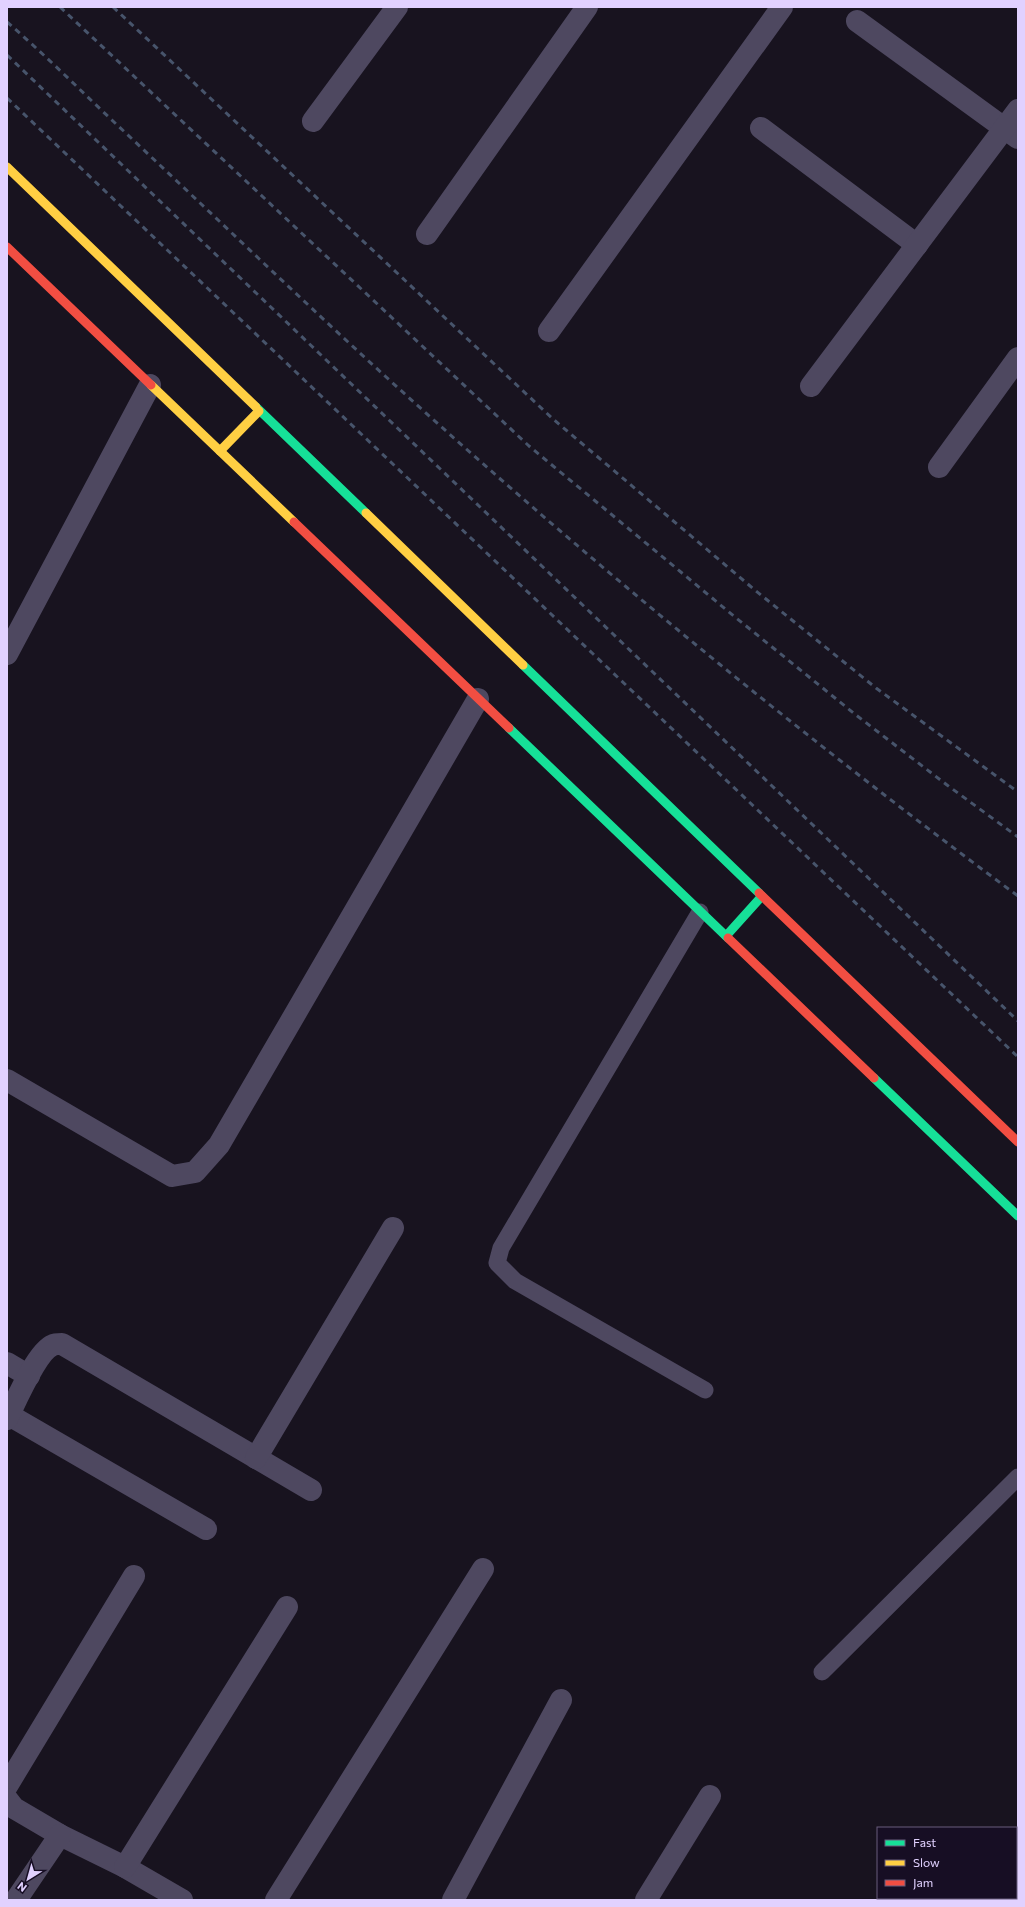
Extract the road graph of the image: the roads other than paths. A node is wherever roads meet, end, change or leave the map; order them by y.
1 (397, 7) edge
2 (587, 7) edge
3 (782, 7) edge
4 (857, 21) dead end
5 (1018, 110) edge
6 (313, 121) dead end
7 (761, 128) dead end
8 (1011, 133) edge
9 (7, 167) edge
10 (427, 234) dead end
11 (917, 245) junction
12 (7, 248) edge
13 (549, 331) dead end
14 (1018, 358) edge
15 (150, 385) junction
16 (811, 386) dead end
17 (259, 411) junction
18 (220, 451) junction
19 (939, 468) dead end
20 (7, 654) edge
21 (478, 699) junction
22 (762, 896) junction
23 (700, 912) junction
24 (726, 936) junction
25 (7, 1080) edge
26 (1018, 1142) edge
27 (1018, 1216) edge
28 (394, 1228) dead end
29 (7, 1363) edge
30 (29, 1376) junction
31 (705, 1390) dead end
32 (8, 1417) edge
33 (256, 1458) junction
34 (1018, 1477) edge
35 (311, 1490) dead end
36 (206, 1529) dead end
37 (483, 1569) dead end
38 (134, 1576) dead end
39 (287, 1607) dead end
40 (822, 1672) dead end
41 (561, 1700) dead end
42 (7, 1786) edge
43 (710, 1796) dead end
44 (7, 1799) edge
45 (60, 1835) junction
46 (125, 1867) junction
47 (152, 1893) edge
48 (16, 1900) edge
49 (182, 1900) edge
50 (276, 1900) edge
51 (452, 1900) edge
52 (646, 1900) edge

1 - 6 street
2 - 10 street
3 - 13 street
4 - 8 street
5 - 8 street
7 - 11 street
8 - 11 street
9 - 17 street
11 - 16 street
12 - 15 street
14 - 19 street
15 - 18 street
15 - 20 street
17 - 18 street
17 - 22 street
18 - 21 street
21 - 23 street
21 - 25 street
22 - 24 street
22 - 26 street
23 - 24 street
23 - 31 lane
24 - 27 street
28 - 33 street
29 - 30 street
30 - 32 street
30 - 33 street
32 - 36 street
33 - 35 street
34 - 40 lane
37 - 50 street
38 - 42 street
39 - 46 street
41 - 51 street
43 - 52 street
44 - 45 street
45 - 46 street
45 - 48 street
46 - 47 street
47 - 49 street

